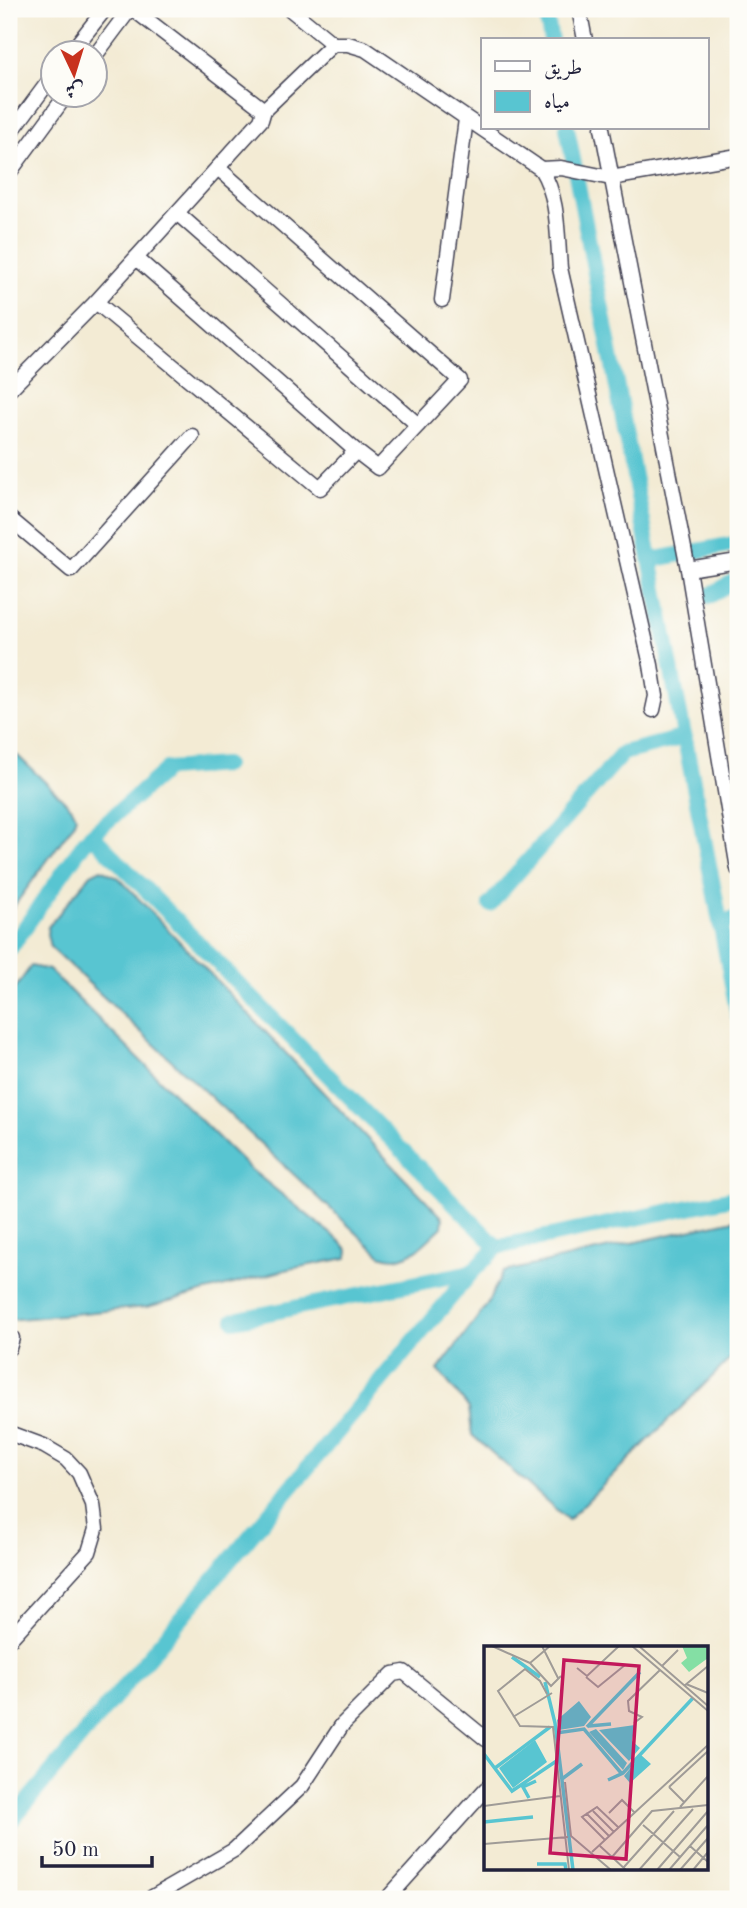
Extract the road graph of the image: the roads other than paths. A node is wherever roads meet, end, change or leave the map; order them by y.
1 (105, 9) edge
2 (132, 9) edge
3 (290, 9) edge
4 (579, 9) edge
5 (82, 38) edge
6 (585, 38) edge
7 (108, 39) edge
8 (333, 44) junction
9 (38, 96) edge
10 (57, 108) edge
11 (264, 110) junction
12 (466, 119) junction
13 (481, 129) edge
14 (482, 130) edge
15 (601, 130) edge
16 (9, 135) edge
17 (738, 156) edge
18 (218, 168) junction
19 (541, 169) junction
20 (9, 173) edge
21 (611, 178) junction
22 (177, 213) junction
23 (136, 258) junction
24 (442, 300) dead end
25 (96, 302) junction
26 (9, 390) edge
27 (418, 425) junction
28 (191, 436) dead end
29 (356, 451) junction
30 (9, 518) edge
31 (738, 561) edge
32 (688, 569) junction
33 (653, 710) dead end
34 (738, 869) edge
35 (9, 1433) edge
36 (9, 1640) edge
37 (484, 1737) edge
38 (484, 1790) edge
39 (149, 1899) edge
40 (387, 1899) edge

1 - 5 street
2 - 7 street
2 - 11 street
3 - 8 street
4 - 6 street
8 - 11 street
8 - 12 street
9 - 16 street
10 - 20 street
11 - 18 street
12 - 13 street
12 - 24 street
14 - 19 street
15 - 21 street
17 - 21 street
18 - 22 street
18 - 27 street
19 - 21 street
19 - 33 street
21 - 32 street
22 - 23 street
22 - 27 street
23 - 25 street
23 - 29 street
25 - 26 street
25 - 29 street
27 - 29 street
28 - 30 street
31 - 32 street
32 - 34 street
35 - 36 street
37 - 39 street
38 - 40 street

